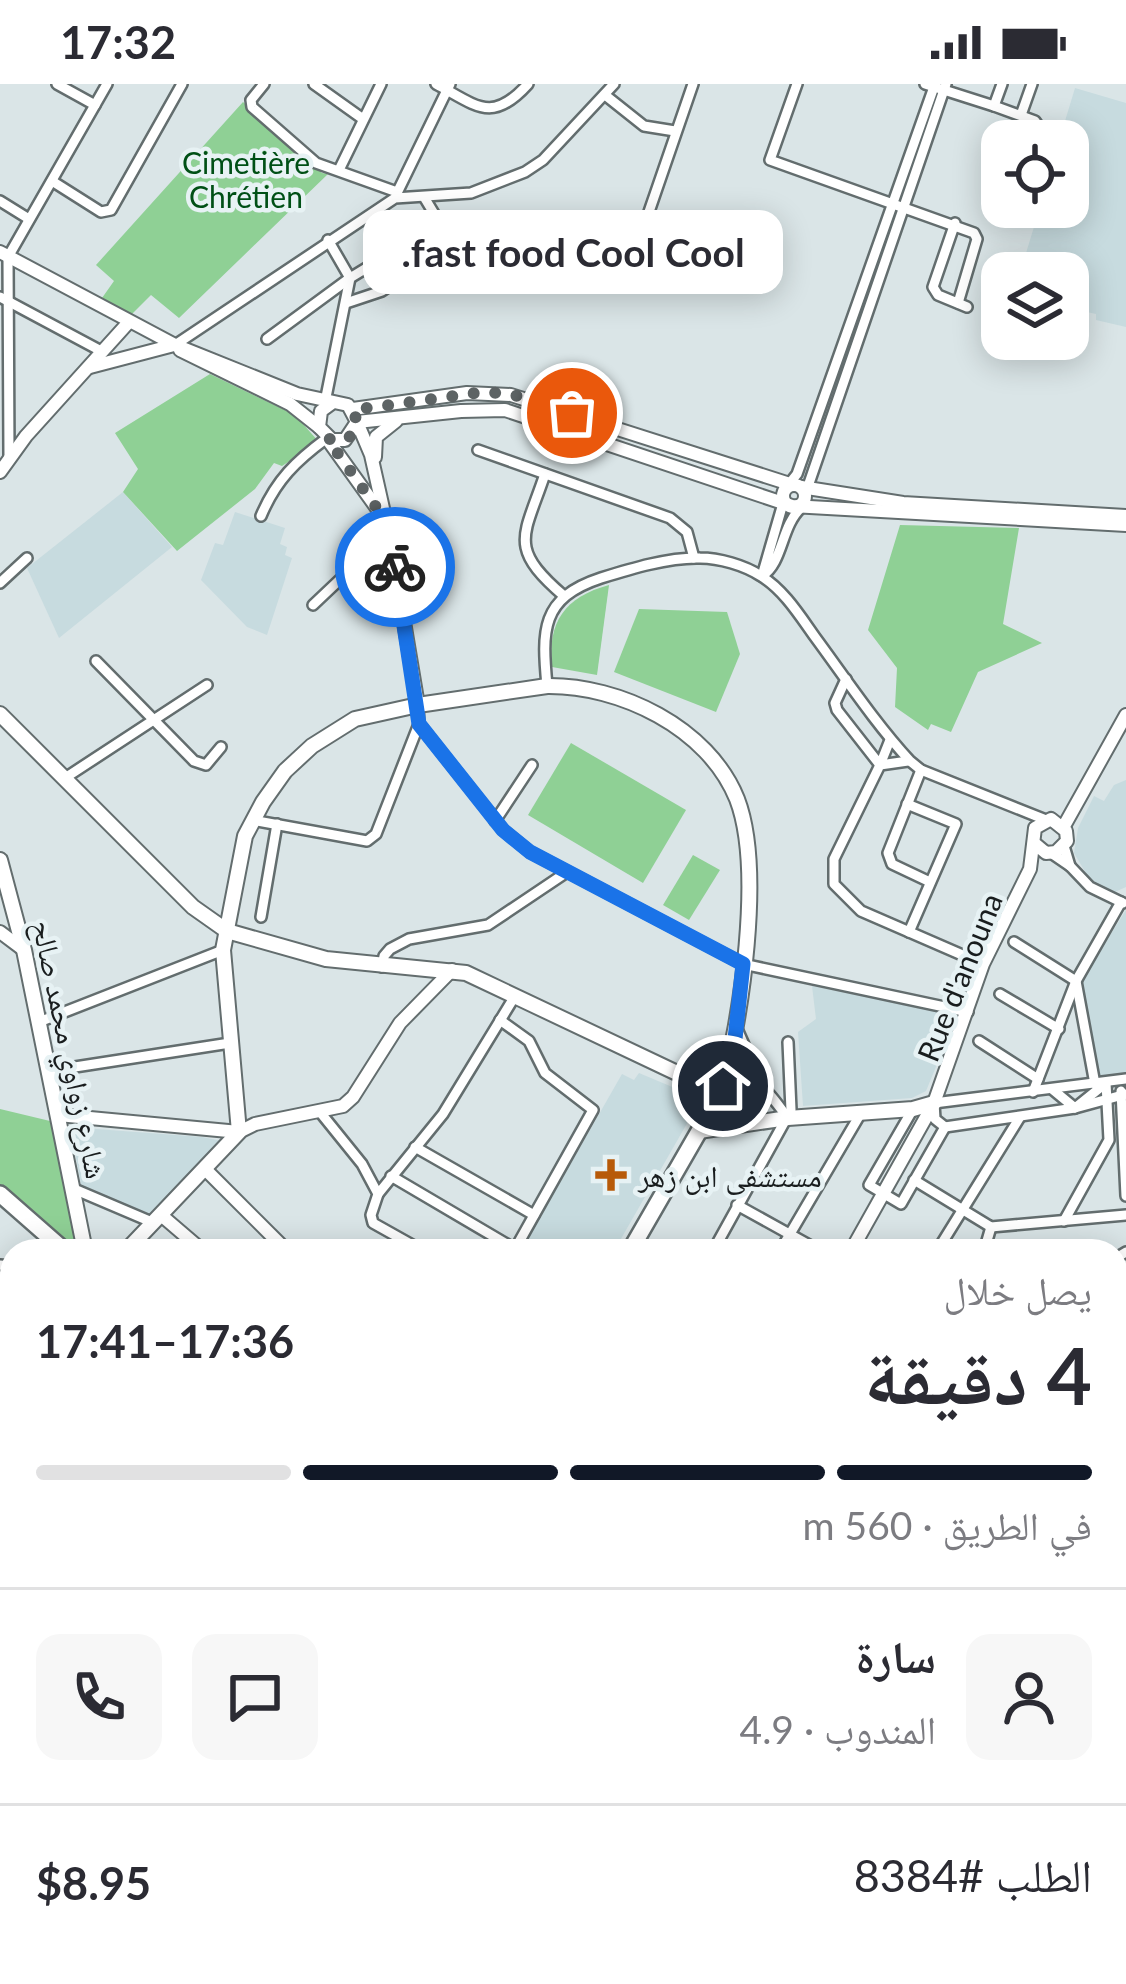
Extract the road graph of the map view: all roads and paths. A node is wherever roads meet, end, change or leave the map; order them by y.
1 (57, 84) edge
2 (107, 84) edge
3 (182, 84) edge
4 (263, 84) edge
5 (314, 84) edge
6 (381, 84) edge
7 (436, 84) edge
8 (528, 84) edge
9 (614, 84) edge
10 (693, 84) edge
11 (797, 84) edge
12 (1002, 84) edge
13 (1032, 84) edge
14 (937, 86) edge
15 (449, 87) edge
16 (604, 95) junction
17 (95, 105) junction
18 (994, 106) junction
19 (1021, 115) junction
20 (363, 119) junction
21 (1033, 120) edge
22 (675, 131) junction
23 (339, 170) junction
24 (52, 182) junction
25 (396, 195) junction
26 (424, 196) junction
27 (0, 201) edge
28 (898, 203) junction
29 (29, 219) junction
30 (440, 223) junction
31 (955, 223) junction
32 (641, 235) dead end
33 (328, 240) junction
34 (4, 255) edge
35 (350, 278) junction
36 (441, 278) dead end
37 (473, 278) dead end
38 (5, 299) edge
39 (346, 303) junction
40 (128, 323) junction
41 (267, 339) dead end
42 (175, 345) junction
43 (103, 352) junction
44 (91, 367) junction
45 (328, 402) junction
46 (355, 416) junction
47 (403, 417) junction
48 (323, 433) junction
49 (26, 436) junction
50 (4, 438) edge
51 (478, 450) dead end
52 (9, 457) junction
53 (0, 472) edge
54 (545, 474) junction
55 (376, 482) junction
56 (795, 495) junction
57 (261, 516) dead end
58 (1126, 516) edge
59 (383, 517) junction
60 (1126, 525) edge
61 (388, 534) junction
62 (694, 557) junction
63 (27, 558) dead end
64 (768, 566) junction
65 (745, 568) junction
66 (762, 576) junction
67 (0, 583) edge
68 (780, 592) junction
69 (564, 596) junction
70 (313, 605) dead end
71 (96, 661) dead end
72 (846, 679) junction
73 (207, 685) dead end
74 (547, 686) junction
75 (418, 705) junction
76 (0, 714) edge
77 (1126, 715) edge
78 (154, 719) junction
79 (419, 724) junction
80 (7, 729) edge
81 (890, 740) junction
82 (221, 747) dead end
83 (910, 761) junction
84 (532, 765) dead end
85 (880, 765) junction
86 (921, 770) junction
87 (65, 778) junction
88 (907, 804) junction
89 (251, 820) junction
90 (495, 821) junction
91 (1046, 821) junction
92 (277, 824) junction
93 (1064, 845) junction
94 (1044, 850) junction
95 (0, 860) edge
96 (1070, 866) junction
97 (567, 872) junction
98 (930, 882) junction
99 (12, 903) junction
100 (1123, 903) edge
101 (0, 917) edge
102 (261, 917) dead end
103 (227, 931) junction
104 (0, 932) edge
105 (909, 932) junction
106 (1014, 942) dead end
107 (24, 950) junction
108 (223, 950) junction
109 (743, 964) junction
110 (983, 964) junction
111 (382, 967) junction
112 (452, 970) junction
113 (1076, 981) junction
114 (1000, 994) dead end
115 (514, 996) junction
116 (968, 1012) junction
117 (500, 1021) junction
118 (39, 1022) junction
119 (736, 1024) junction
120 (1058, 1029) junction
121 (979, 1041) dead end
122 (788, 1042) dead end
123 (230, 1043) junction
124 (49, 1070) junction
125 (1038, 1079) junction
126 (1111, 1081) edge
127 (763, 1086) junction
128 (722, 1089) junction
129 (1052, 1089) junction
130 (1033, 1092) junction
131 (1124, 1095) edge
132 (1109, 1101) junction
133 (934, 1103) junction
134 (1075, 1108) junction
135 (913, 1109) junction
136 (320, 1112) junction
137 (861, 1113) junction
138 (58, 1114) junction
139 (788, 1118) junction
140 (1020, 1118) junction
141 (755, 1122) junction
142 (945, 1127) junction
143 (239, 1132) junction
144 (699, 1132) junction
145 (415, 1147) junction
146 (205, 1169) junction
147 (392, 1176) junction
148 (914, 1180) junction
149 (74, 1189) junction
150 (1126, 1191) edge
151 (0, 1194) edge
152 (378, 1194) junction
153 (885, 1195) junction
154 (737, 1205) junction
155 (961, 1209) junction
156 (534, 1215) junction
157 (1126, 1215) edge
158 (157, 1219) junction
159 (1064, 1220) junction
160 (991, 1227) junction
161 (790, 1234) junction
162 (51, 1239) edge
163 (83, 1239) edge
164 (138, 1239) edge
165 (185, 1239) edge
166 (274, 1239) edge
167 (402, 1239) edge
168 (496, 1239) edge
169 (520, 1239) edge
170 (637, 1239) edge
171 (719, 1239) edge
172 (787, 1239) edge
173 (799, 1239) edge
174 (858, 1239) edge
175 (944, 1239) edge
176 (988, 1239) edge

1 - 17 street
2 - 17 street
3 - 24 street
4 - 23 street
5 - 20 street
6 - 20 street
7 - 15 street
8 - 15 street
9 - 16 street
10 - 22 street
11 - 28 street
12 - 18 street
13 - 19 street
14 - 18 street
14 - 28 street
15 - 25 street
16 - 22 street
16 - 26 street
17 - 24 street
18 - 19 street
19 - 21 street
20 - 23 street
22 - 32 street
23 - 25 street
24 - 29 street
25 - 26 street
25 - 33 street
26 - 30 street
27 - 29 street
28 - 31 street
28 - 56 street
29 - 34 street
30 - 35 street
30 - 37 street
31 - 31 street
33 - 35 street
33 - 42 street
34 - 38 street
34 - 40 street
35 - 39 street
35 - 41 street
36 - 39 street
38 - 43 street
38 - 50 street
39 - 45 street
40 - 42 street
40 - 43 street
42 - 44 street
42 - 45 street
42 - 48 street
43 - 44 street
44 - 49 street
45 - 46 street
45 - 48 street
46 - 47 street
46 - 48 street
46 - 55 street
46 - 56 street
47 - 55 street
47 - 56 street
48 - 57 street
48 - 59 street
49 - 50 street
49 - 52 street
50 - 52 street
51 - 54 street
52 - 53 street
54 - 62 street
54 - 69 street
55 - 59 street
56 - 58 street
56 - 60 street
56 - 64 street
56 - 64 street
59 - 61 street
61 - 70 street
61 - 75 street
62 - 65 street
62 - 69 street
63 - 67 street
64 - 65 street
64 - 66 street
64 - 68 street
65 - 66 street
66 - 68 street
68 - 72 street
69 - 74 street
71 - 78 street
72 - 81 street
72 - 85 street
73 - 78 street
74 - 75 main road
74 - 109 main road
75 - 79 street
75 - 89 main road
76 - 80 main road
77 - 91 street
78 - 82 street
78 - 87 street
79 - 90 street
79 - 92 street
80 - 87 main road
81 - 83 street
81 - 85 street
83 - 85 street
83 - 86 street
84 - 90 street
85 - 105 street
86 - 88 street
86 - 91 street
87 - 103 main road
88 - 98 street
88 - 98 street
89 - 92 street
89 - 103 main road
90 - 97 street
91 - 93 street
91 - 94 street, Rue d'anouna
92 - 102 street
93 - 94 street
93 - 96 street
94 - 96 street
94 - 110 street, Rue d'anouna
95 - 99 main road, شارع زواوي محمد صالح
96 - 100 street
97 - 109 street
97 - 111 street
98 - 105 street
99 - 101 street
99 - 107 main road, شارع زواوي محمد صالح
100 - 113 street
103 - 108 main road
103 - 111 main road
104 - 107 street
105 - 110 street
106 - 113 street
107 - 118 main road, شارع زواوي محمد صالح
108 - 118 street
108 - 123 main road
109 - 116 street
109 - 119 main road
110 - 116 street, Rue d'anouna
111 - 112 main road
112 - 115 main road
112 - 136 street
113 - 120 street
113 - 126 street
114 - 120 street
115 - 117 street
115 - 128 main road
116 - 133 street, Rue d'anouna
117 - 145 street
117 - 156 street
118 - 124 main road, شارع زواوي محمد صالح
119 - 127 street
119 - 128 main road
120 - 125 street
121 - 125 street
122 - 139 street
123 - 124 street
123 - 143 main road
124 - 138 main road, شارع زواوي محمد صالح
125 - 130 street
126 - 129 street
126 - 131 street
126 - 132 street
126 - 134 street
127 - 128 street
127 - 139 street
128 - 141 street
128 - 144 main road
129 - 130 street
129 - 134 street
130 - 133 street
131 - 132 street
131 - 150 street
132 - 134 street
132 - 159 street
133 - 135 main road
133 - 142 street
133 - 153 street, Rue d'anouna
134 - 140 street
135 - 137 main road
135 - 153 street
136 - 143 street
136 - 152 street
137 - 139 main road
137 - 161 street
138 - 143 street
138 - 149 main road, شارع زواوي محمد صالح
139 - 141 main road
139 - 154 street
140 - 142 street
140 - 155 street
141 - 144 main road
142 - 148 street
143 - 146 main road
144 - 170 main road
145 - 147 street
145 - 156 street
146 - 158 main road
146 - 166 street
147 - 152 street
147 - 168 street
148 - 153 street
148 - 155 street
149 - 158 street
149 - 163 main road, شارع زواوي محمد صالح
151 - 162 main road
152 - 167 street
153 - 174 street, Rue d'anouna
154 - 161 street
154 - 171 street
155 - 160 street
155 - 175 street
156 - 169 street
157 - 159 street
158 - 164 main road
158 - 165 street
159 - 160 street
160 - 176 street
161 - 172 street
161 - 173 street

